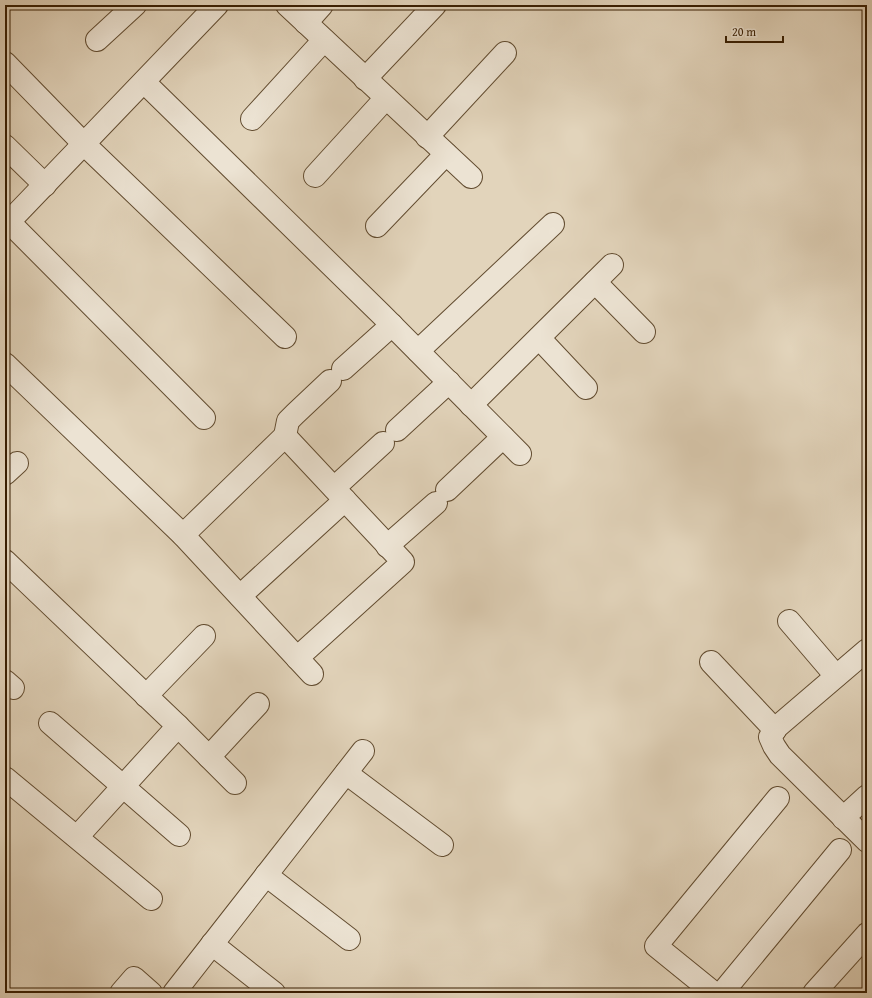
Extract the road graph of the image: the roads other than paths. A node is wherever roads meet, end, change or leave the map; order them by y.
1 (135, 5) edge
2 (217, 5) edge
3 (286, 5) edge
4 (322, 5) edge
5 (435, 5) edge
6 (306, 23) junction
7 (96, 40) dead end
8 (324, 40) junction
9 (505, 53) dead end
10 (5, 63) edge
11 (365, 79) junction
12 (144, 82) junction
13 (386, 98) junction
14 (252, 119) dead end
15 (427, 137) junction
16 (84, 144) junction
17 (5, 146) edge
18 (446, 154) junction
19 (315, 176) dead end
20 (471, 177) dead end
21 (45, 185) junction
22 (7, 224) edge
23 (553, 224) dead end
24 (377, 226) dead end
25 (612, 265) dead end
26 (595, 282) junction
27 (392, 325) junction
28 (644, 332) dead end
29 (284, 337) dead end
30 (539, 338) junction
31 (418, 351) junction
32 (5, 364) edge
33 (449, 382) junction
34 (586, 388) dead end
35 (471, 405) junction
36 (204, 418) dead end
37 (285, 436) junction
38 (503, 437) junction
39 (520, 454) dead end
40 (340, 494) junction
41 (183, 535) junction
42 (387, 546) junction
43 (5, 561) edge
44 (240, 596) junction
45 (789, 621) dead end
46 (204, 636) dead end
47 (867, 650) edge
48 (297, 658) junction
49 (711, 662) dead end
50 (312, 674) dead end
51 (836, 676) junction
52 (146, 696) junction
53 (258, 704) dead end
54 (50, 723) dead end
55 (178, 726) junction
56 (775, 730) junction
57 (363, 751) dead end
58 (209, 757) junction
59 (346, 773) junction
60 (5, 778) edge
61 (235, 783) dead end
62 (122, 787) junction
63 (867, 796) edge
64 (778, 798) dead end
65 (842, 818) junction
66 (179, 835) dead end
67 (77, 837) junction
68 (867, 842) edge
69 (442, 845) dead end
70 (840, 850) dead end
71 (266, 875) junction
72 (151, 899) dead end
73 (867, 934) edge
74 (348, 939) dead end
75 (212, 944) junction
76 (121, 993) edge
77 (151, 993) edge
78 (174, 993) edge
79 (274, 993) edge
80 (714, 993) edge
81 (722, 993) edge
82 (814, 993) edge

1 - 7 street
2 - 12 street
3 - 6 street
4 - 6 street
5 - 11 street
6 - 8 street
8 - 11 street
8 - 14 street
9 - 15 street
10 - 16 street
11 - 13 street
12 - 16 street
12 - 27 street
13 - 15 street
13 - 19 street
15 - 18 street
16 - 21 street
16 - 29 street
17 - 21 street
18 - 20 street
18 - 24 street
21 - 22 street
22 - 36 street
23 - 31 street
25 - 26 street
26 - 28 street
26 - 30 street
27 - 31 street
27 - 37 street
30 - 34 street
30 - 35 street
31 - 33 street
32 - 41 street
33 - 35 street
33 - 40 street
35 - 38 street
37 - 40 street
37 - 41 street
38 - 39 street
38 - 42 street
40 - 42 street
40 - 44 street
41 - 44 street
42 - 48 street
43 - 52 street
44 - 48 street
45 - 51 street
46 - 52 street
47 - 51 street
48 - 50 street
49 - 56 street
51 - 56 street
52 - 55 street
53 - 58 street
54 - 62 street
55 - 58 street
55 - 62 street
56 - 65 street
57 - 59 street
58 - 61 street
59 - 69 street
59 - 71 street
60 - 67 street
62 - 66 street
62 - 67 street
63 - 65 street
64 - 80 street
65 - 68 street
67 - 72 street
70 - 81 street
71 - 74 street
71 - 75 street
73 - 82 street
75 - 78 street
75 - 79 street
76 - 77 street

